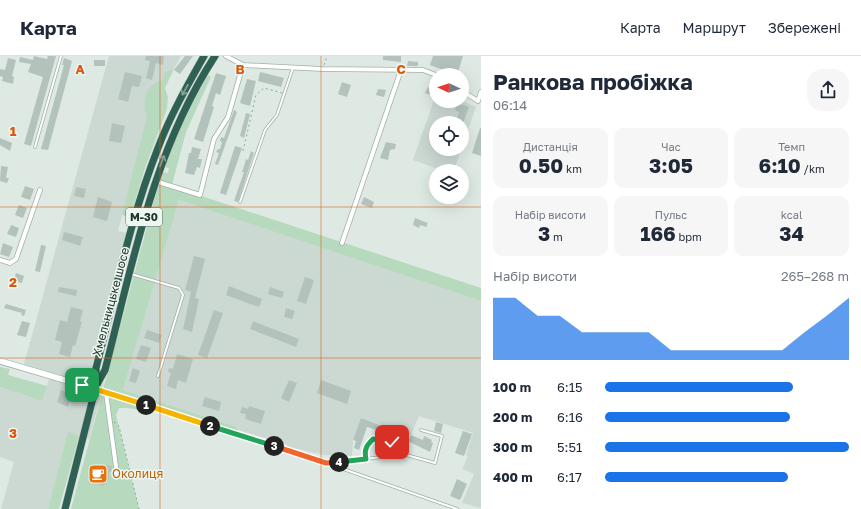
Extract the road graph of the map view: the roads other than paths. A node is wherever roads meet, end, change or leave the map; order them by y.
1 (61, 56) edge
2 (204, 56) edge
3 (215, 56) edge
4 (226, 56) edge
5 (243, 65) junction
6 (293, 68) junction
7 (401, 70) junction
8 (429, 72) edge
9 (481, 92) edge
10 (469, 95) edge
11 (480, 102) edge
12 (35, 147) dead end
13 (155, 181) junction
14 (40, 190) dead end
15 (240, 202) dead end
16 (342, 242) dead end
17 (0, 260) edge
18 (130, 274) junction
19 (0, 361) edge
20 (158, 376) dead end
21 (96, 388) junction
22 (106, 393) junction
23 (421, 430) dead end
24 (403, 454) junction
25 (366, 459) junction
26 (326, 463) junction
27 (117, 474) dead end
28 (65, 509) edge
29 (457, 509) edge

1 - 12 lane
2 -> 21 highway, Хмельницьке шосе / М-30
13 -> 3 highway, Хмельницьке шосе / М-30
4 - 5 street
5 - 6 street
5 - 13 street
6 - 7 street
6 - 15 lane
7 - 8 street
7 - 16 street
9 - 11 street
10 - 11 street
13 - 18 highway, Хмельницьке шосе / М-30
14 - 17 street
18 - 20 lane
18 - 21 highway, Хмельницьке шосе / М-30
19 - 21 street
21 - 22 street
21 - 28 highway, М-30
22 - 26 street
22 - 27 street
23 - 24 lane
24 - 25 lane
24 - 25 lane
25 - 26 street
26 - 29 lane

